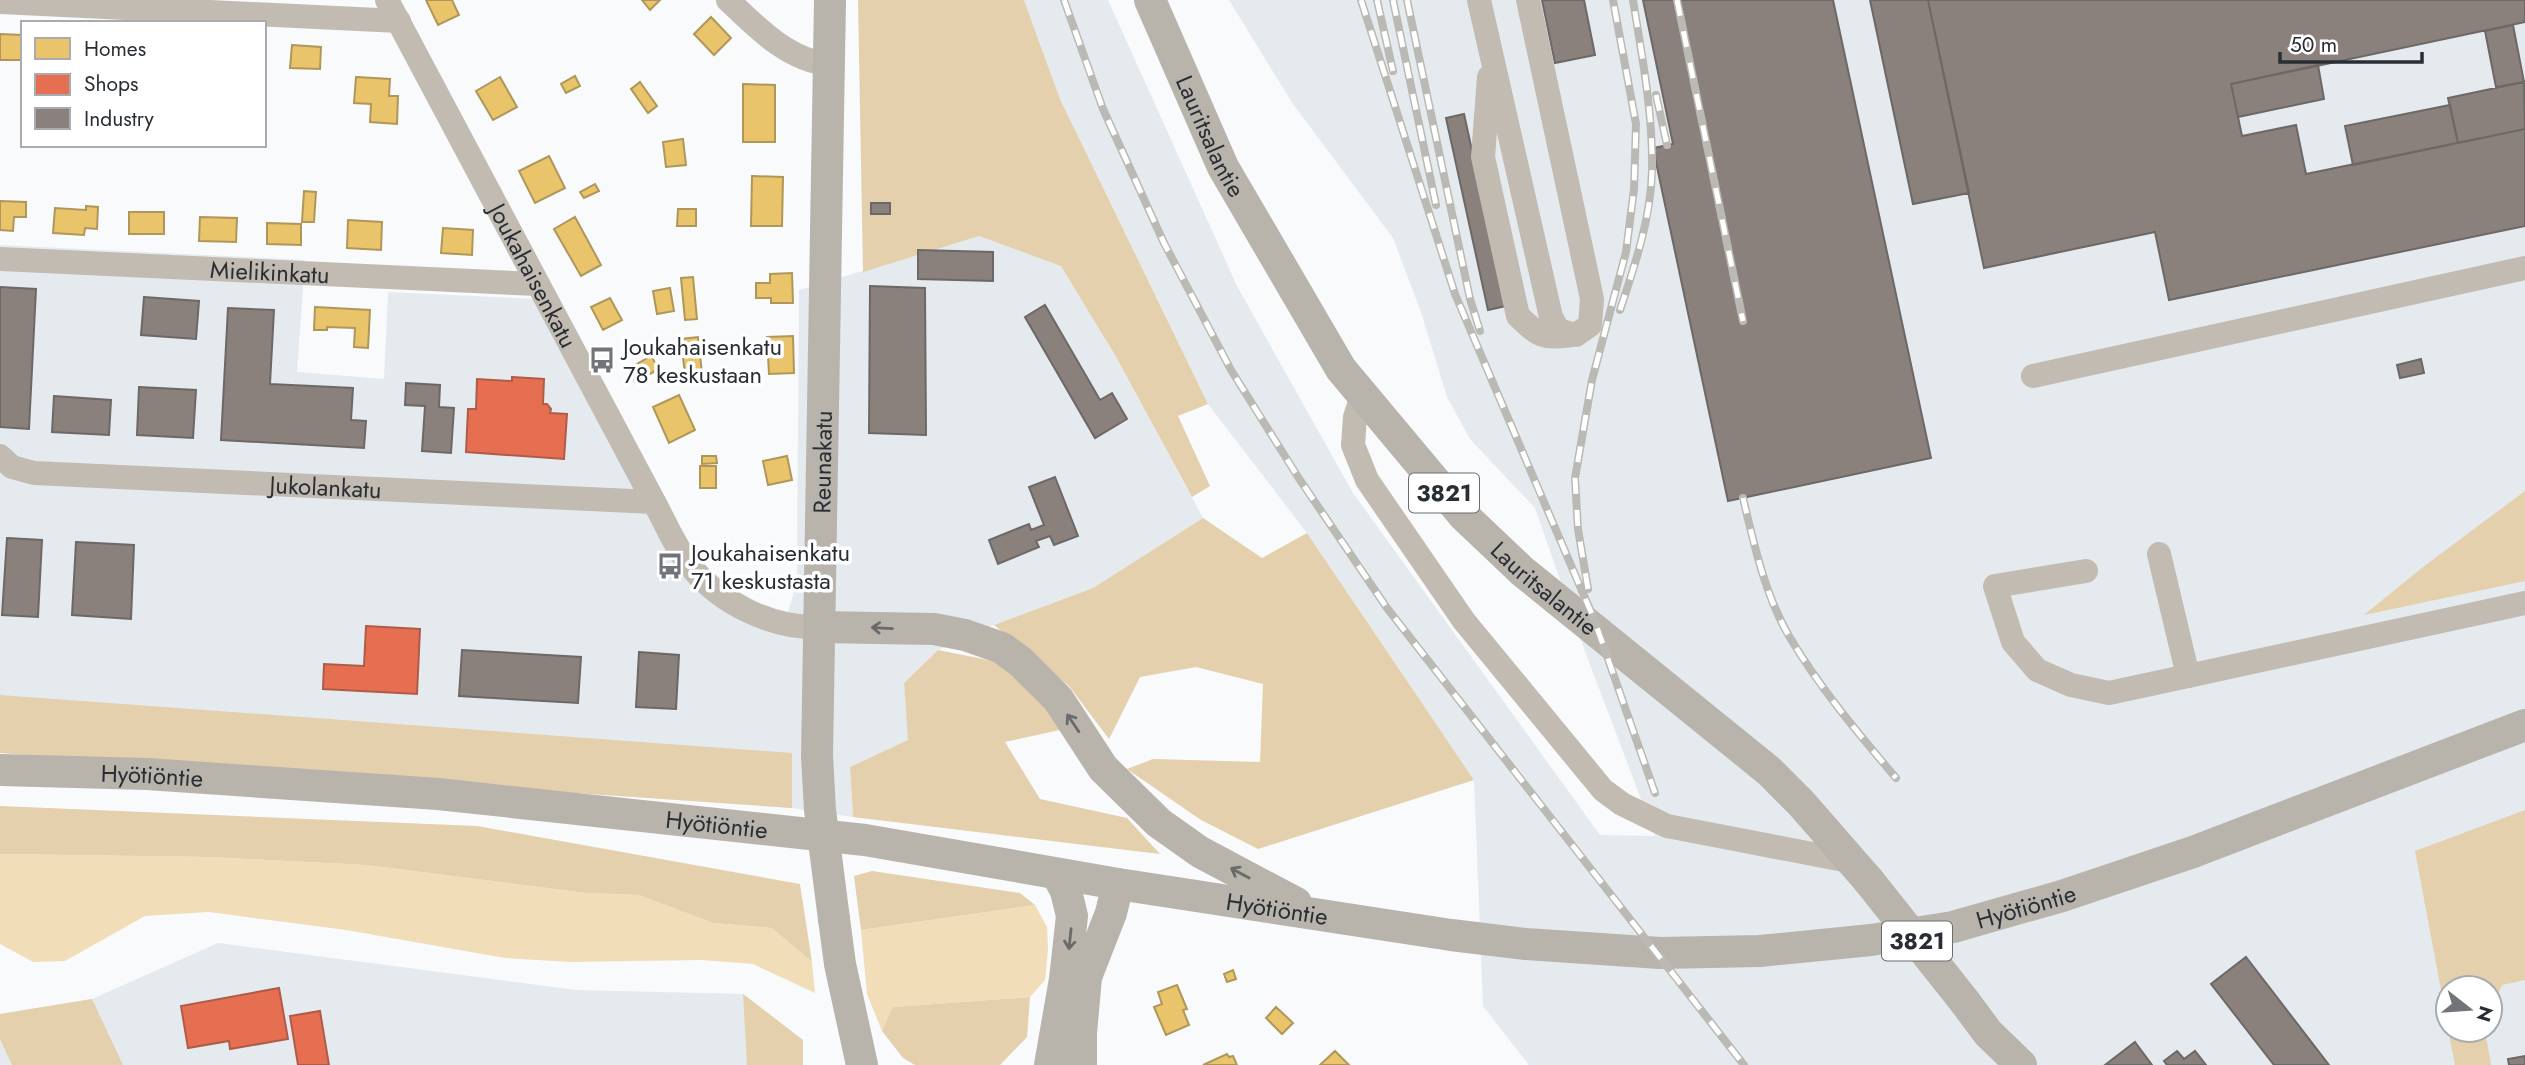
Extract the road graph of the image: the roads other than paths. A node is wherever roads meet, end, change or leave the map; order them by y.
1 (728, 0) edge
2 (830, 0) edge
3 (1150, 0) edge
4 (1479, 0) edge
5 (1528, 0) edge
6 (0, 2) edge
7 (393, 11) edge
8 (829, 64) junction
9 (0, 259) edge
10 (2525, 268) edge
11 (537, 284) junction
12 (2033, 376) dead end
13 (1362, 396) junction
14 (0, 456) edge
15 (654, 502) junction
16 (2159, 554) dead end
17 (2086, 571) dead end
18 (2525, 603) edge
19 (820, 627) junction
20 (2188, 676) junction
21 (2525, 725) edge
22 (0, 770) edge
23 (1862, 871) junction
24 (1057, 874) junction
25 (1118, 884) junction
26 (1322, 916) junction
27 (1988, 1033) junction
28 (862, 1065) edge
29 (1051, 1065) edge
30 (1081, 1065) edge
31 (2005, 1065) edge
32 (2021, 1065) edge

1 - 8 street
2 - 8 main road, Reunakatu
3 - 13 main road, Lauritsalantie / 3821
4 - 5 street
6 - 7 street
7 - 11 street, Joukahaisenkatu
8 - 19 main road, Reunakatu
9 - 11 street, Mielikinkatu
10 - 12 street
11 - 15 street, Joukahaisenkatu
13 - 23 main road, Lauritsalantie / 3821
13 - 23 street
14 - 15 street, Jukolankatu
15 - 19 street, Joukahaisenkatu
16 - 20 street
17 - 20 street
18 - 20 street
26 -> 19 main road
19 - 28 main road, Reunakatu, bridge
21 - 26 main road, Hyötiöntie
22 - 24 main road, Hyötiöntie
23 - 27 main road, Lauritsalantie / 3821, bridge
24 - 25 main road, Hyötiöntie
24 -> 29 main road
25 - 26 main road, Hyötiöntie
25 - 30 main road
27 - 31 main road, Lauritsalantie / 3821
27 - 32 main road, Lauritsalantie

